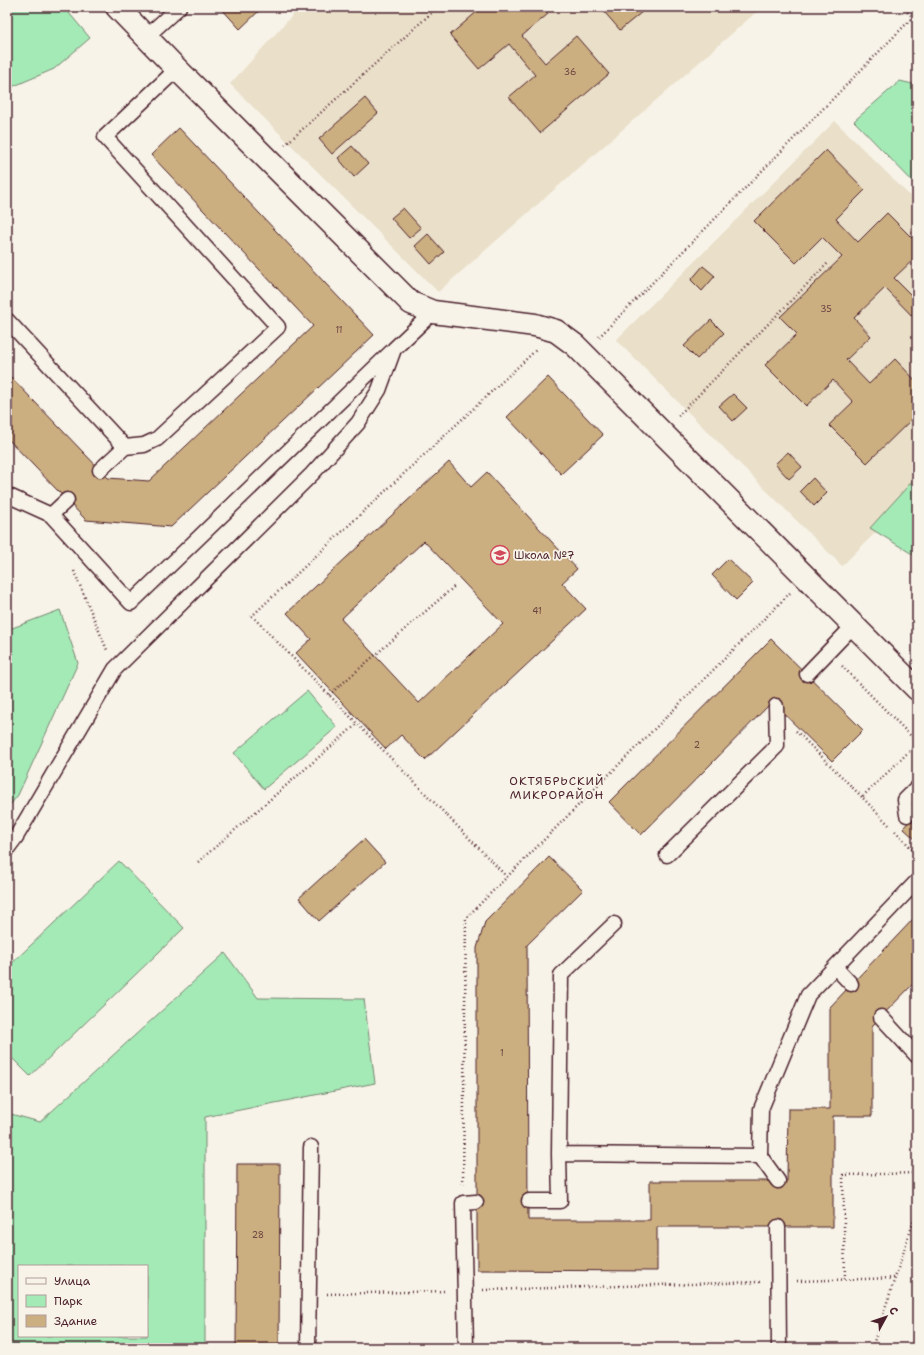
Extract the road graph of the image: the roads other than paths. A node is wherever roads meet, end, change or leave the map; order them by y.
1 (117, 7) edge
2 (179, 7) edge
3 (146, 37) junction
4 (177, 69) junction
5 (433, 312) junction
6 (7, 320) edge
7 (394, 349) junction
8 (124, 447) junction
9 (100, 470) dead end
10 (7, 495) edge
11 (67, 500) dead end
12 (51, 515) junction
13 (854, 625) junction
14 (807, 674) dead end
15 (917, 689) edge
16 (776, 709) road end
17 (917, 788) edge
18 (907, 815) dead end
19 (7, 849) edge
20 (667, 855) dead end
21 (917, 881) edge
22 (614, 924) dead end
23 (835, 967) junction
24 (851, 984) dead end
25 (881, 1017) dead end
26 (917, 1056) edge
27 (311, 1147) dead end
28 (558, 1154) junction
29 (760, 1156) junction
30 (778, 1181) dead end
31 (529, 1201) dead end
32 (469, 1202) road end
33 (778, 1227) dead end
34 (308, 1348) edge
35 (466, 1348) edge
36 (779, 1348) edge

1 - 3 street
2 - 3 lane
3 - 4 street
4 - 5 street
4 - 8 lane
5 - 7 lane
5 - 13 street
6 - 8 lane
7 - 12 lane
7 - 19 lane
8 - 9 lane
10 - 12 lane
11 - 12 lane
13 - 14 lane
13 - 15 street
16 - 20 lane
17 - 18 lane
21 - 23 lane
22 - 28 lane
23 - 24 lane
23 - 29 lane
25 - 26 lane
27 - 34 lane
28 - 29 lane
28 - 31 lane
29 - 30 lane
32 - 35 lane
33 - 36 lane

